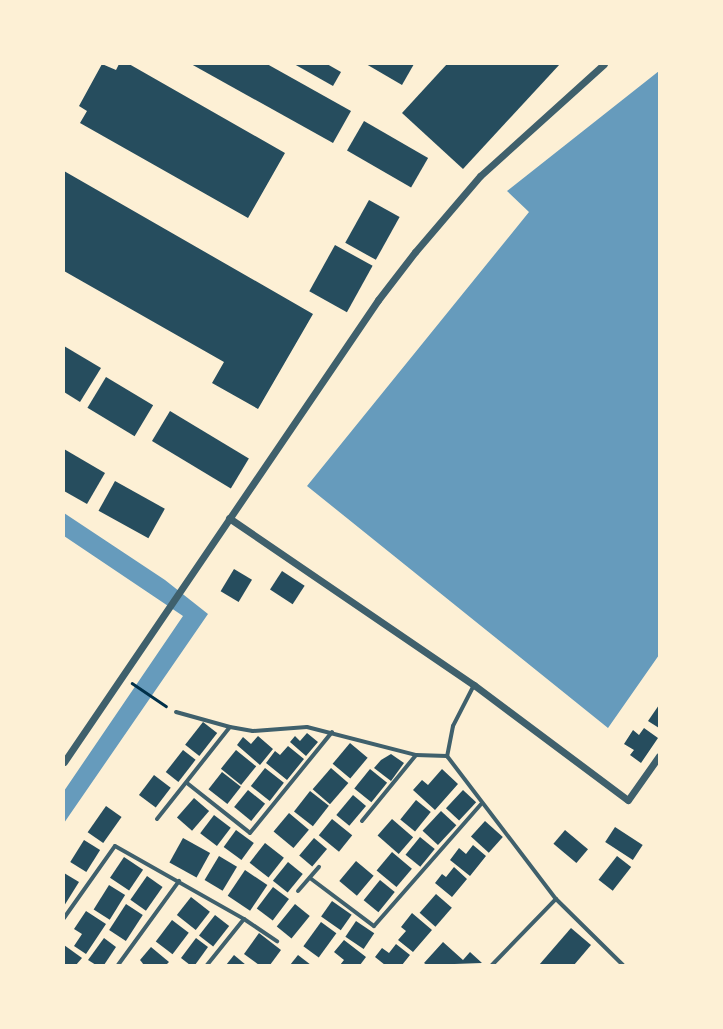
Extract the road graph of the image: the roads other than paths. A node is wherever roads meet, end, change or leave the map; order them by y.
1 (604, 64) edge
2 (229, 518) junction
3 (474, 685) junction
4 (176, 712) dead end
5 (230, 727) junction
6 (332, 732) junction
7 (416, 755) junction
8 (447, 756) junction
9 (659, 756) edge
10 (64, 762) edge
11 (187, 783) junction
12 (481, 804) junction
13 (157, 818) dead end
14 (362, 821) dead end
15 (319, 867) dead end
16 (310, 878) junction
17 (179, 881) junction
18 (298, 891) dead end
19 (556, 900) junction
20 (64, 918) edge
21 (244, 919) junction
22 (277, 941) dead end
23 (118, 965) edge
24 (207, 965) edge
25 (492, 965) edge
26 (623, 965) edge

1 - 2 street
2 - 3 street
2 - 10 street
3 - 8 street
3 - 9 street
4 - 5 street
5 - 6 street
5 - 11 street
6 - 7 street
6 - 11 street
7 - 8 street
7 - 14 street
8 - 12 street
11 - 13 street
12 - 16 street
12 - 19 street
15 - 16 street
16 - 18 street
17 - 20 street
17 - 21 street
17 - 23 street
19 - 25 street
19 - 26 street
21 - 22 street
21 - 24 street

